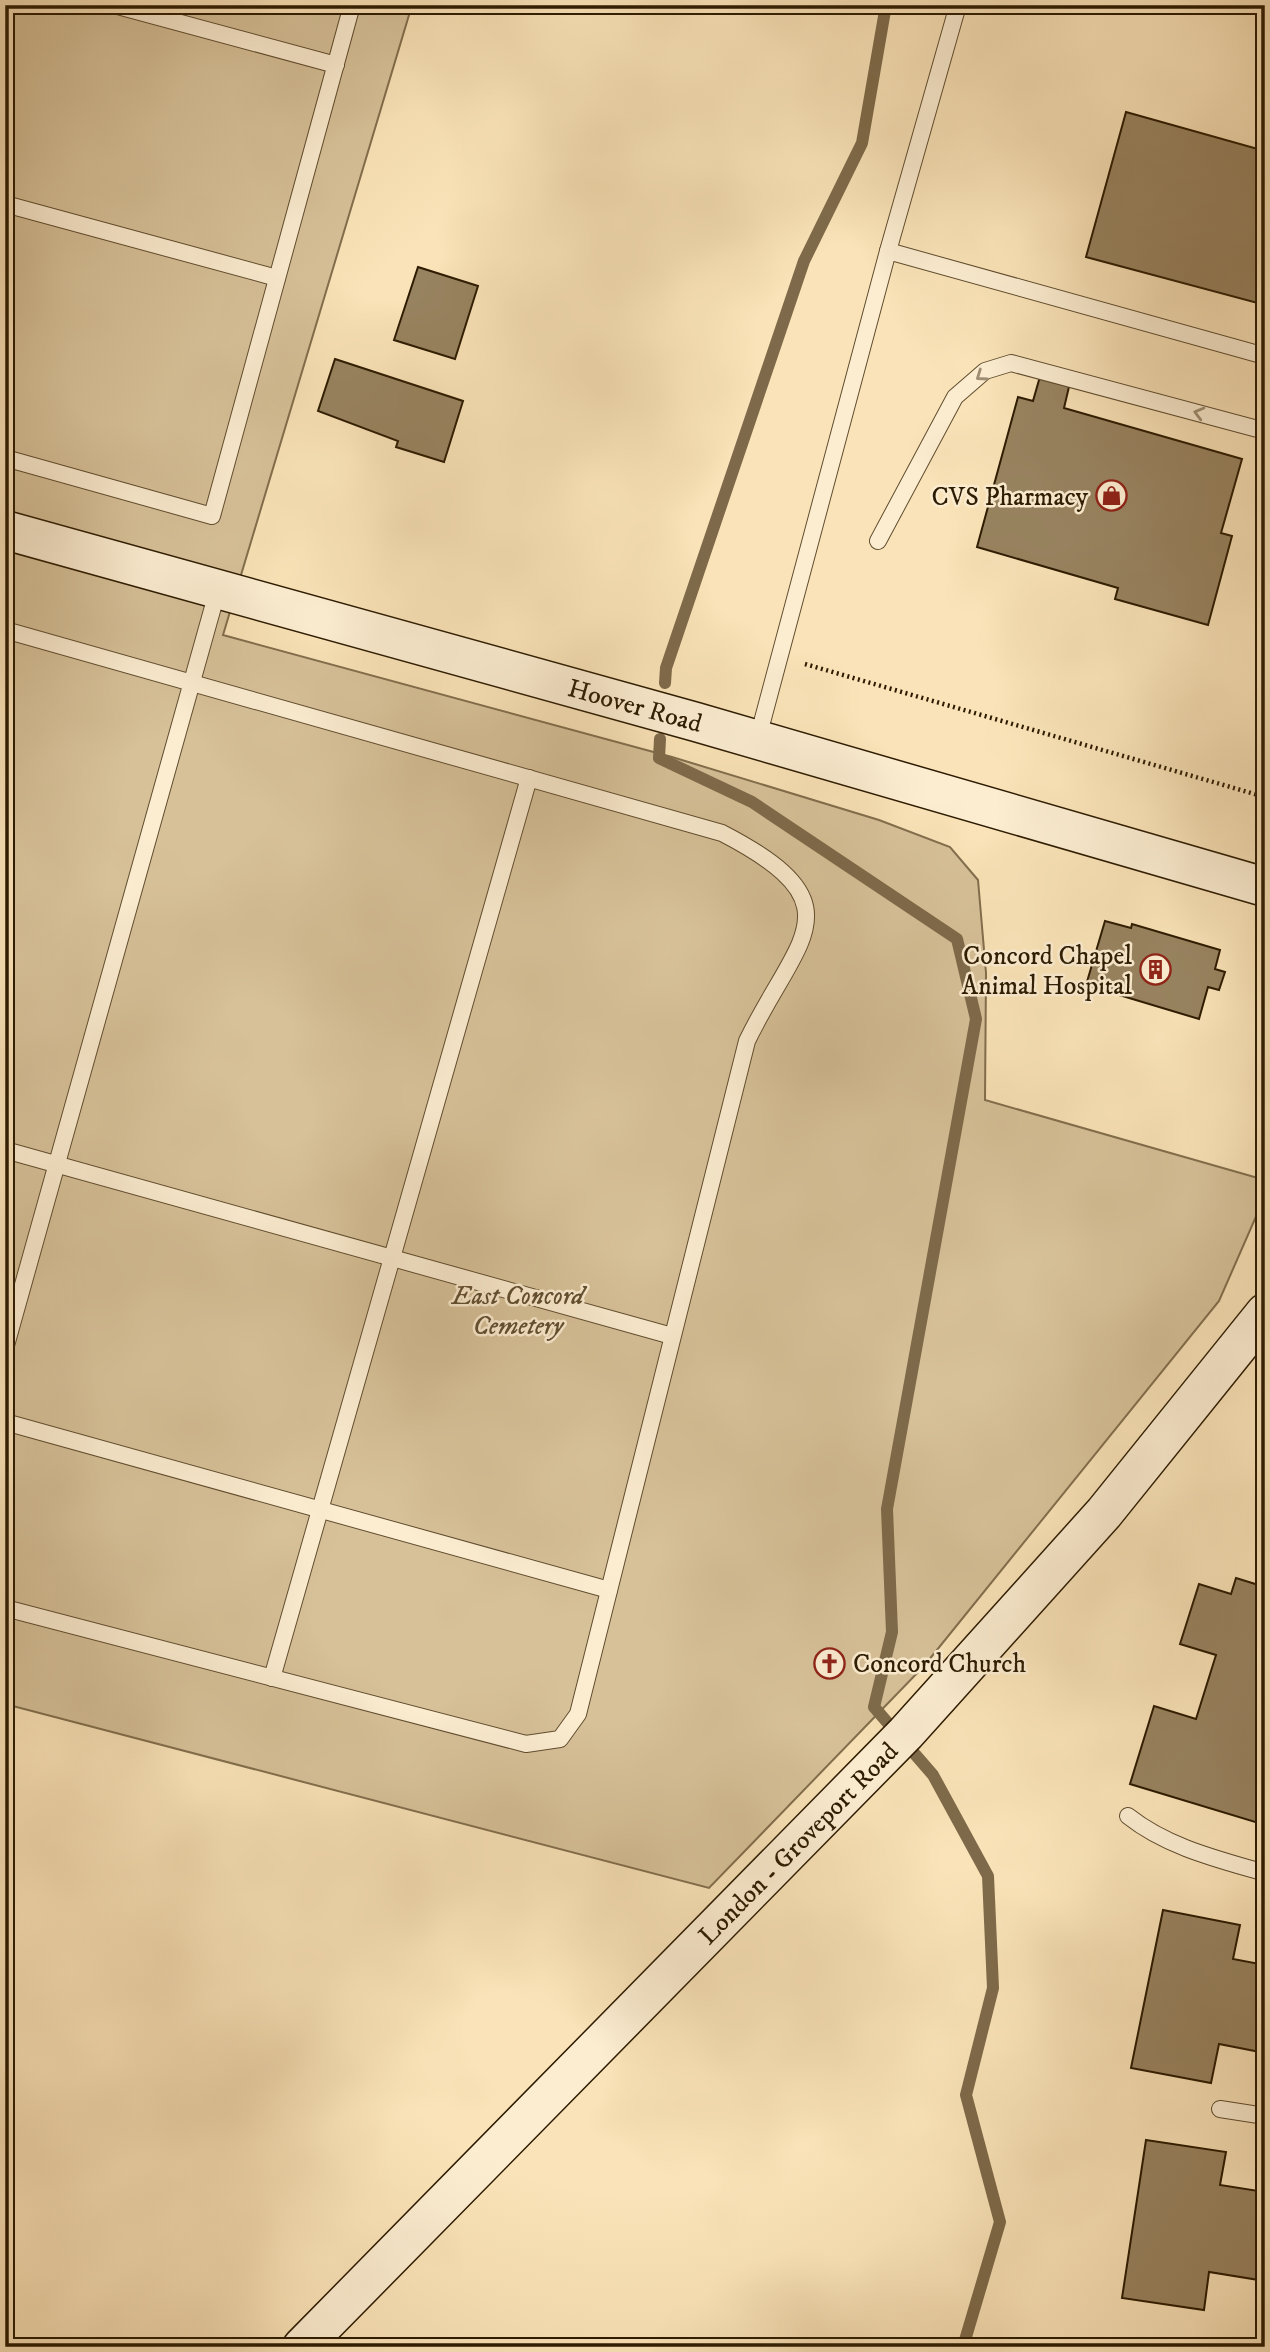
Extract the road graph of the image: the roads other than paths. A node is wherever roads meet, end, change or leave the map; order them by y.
1 (114, 5) edge
2 (352, 5) edge
3 (958, 5) edge
4 (336, 65) junction
5 (5, 204) edge
6 (888, 251) junction
7 (278, 278) junction
8 (1265, 356) edge
9 (1265, 431) edge
10 (5, 458) edge
11 (5, 530) edge
12 (878, 541) dead end
13 (218, 589) junction
14 (5, 630) edge
15 (191, 682) junction
16 (757, 741) junction
17 (529, 778) junction
18 (1265, 887) edge
19 (5, 1150) edge
20 (57, 1165) junction
21 (392, 1258) junction
22 (1265, 1313) edge
23 (672, 1336) junction
24 (5, 1349) edge
25 (5, 1422) edge
26 (320, 1509) junction
27 (609, 1590) junction
28 (5, 1608) edge
29 (272, 1678) junction
30 (1128, 1816) dead end
31 (1265, 1872) edge
32 (1220, 2109) dead end
33 (1265, 2116) edge
34 (302, 2347) edge

1 - 4 lane
2 - 4 lane
3 - 6 lane
4 - 7 lane
5 - 7 lane
6 - 8 lane
6 - 16 lane
7 - 10 lane
9 -> 12 lane
11 - 13 main road, Hoover Road
13 - 15 lane
13 - 16 main road, Hoover Road
14 - 15 lane
15 - 17 lane
15 - 20 lane
16 - 18 main road, Hoover Road
17 - 21 lane
17 - 23 lane
19 - 20 lane
20 - 21 lane
20 - 24 lane
21 - 23 lane
21 - 26 lane
22 - 34 main road, London - Groveport Road
23 - 27 lane
25 - 26 lane
26 - 27 lane
26 - 29 lane
27 - 29 lane
28 - 29 lane
30 - 31 lane
32 - 33 lane

